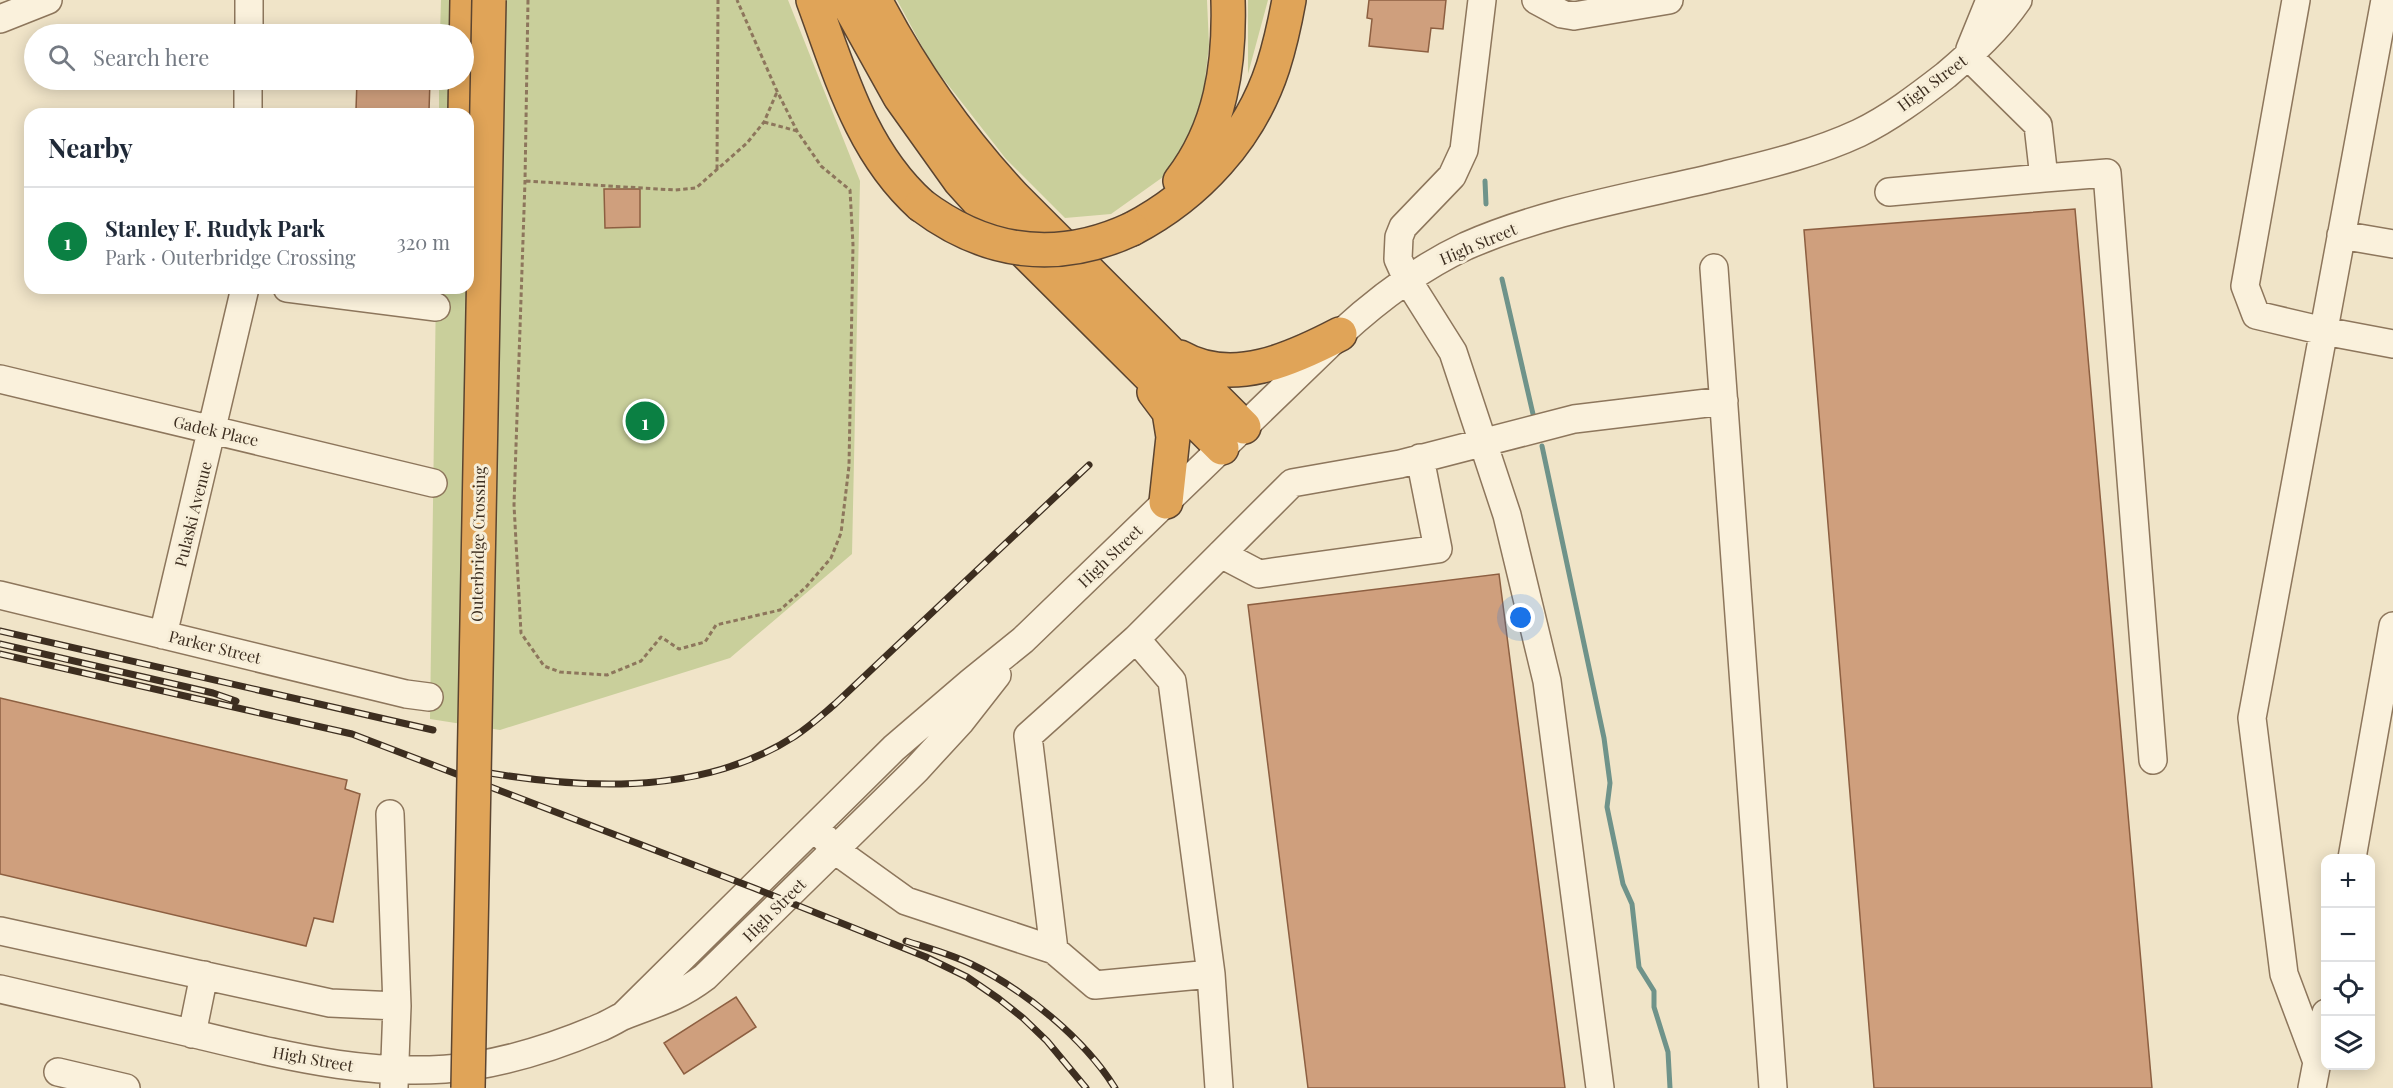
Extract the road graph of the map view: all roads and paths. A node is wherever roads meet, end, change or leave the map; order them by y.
1 (48, 0) edge
2 (249, 0) edge
3 (467, 0) edge
4 (489, 0) edge
5 (528, 0) edge
6 (718, 0) edge
7 (737, 0) edge
8 (813, 0) edge
9 (846, 0) edge
10 (875, 0) edge
11 (1228, 0) edge
12 (1289, 0) edge
13 (1482, 0) edge
14 (1536, 0) edge
15 (1669, 0) edge
16 (1990, 0) edge
17 (2018, 0) edge
18 (2296, 0) edge
19 (2385, 0) edge
20 (0, 19) edge
21 (249, 24) edge
22 (467, 24) edge
23 (1968, 56) junction
24 (248, 90) edge
25 (465, 90) edge
26 (777, 92) junction
27 (248, 108) edge
28 (465, 108) edge
29 (764, 122) junction
30 (797, 130) junction
31 (717, 169) junction
32 (2044, 178) junction
33 (525, 181) junction
34 (1888, 192) dead end
35 (1132, 229) junction
36 (2341, 235) junction
37 (2393, 244) edge
38 (1714, 268) dead end
39 (1407, 279) junction
40 (244, 294) edge
41 (395, 294) edge
42 (449, 297) edge
43 (2324, 331) junction
44 (1340, 334) junction
45 (2393, 344) edge
46 (1153, 357) junction
47 (0, 379) edge
48 (1724, 401) junction
49 (213, 430) junction
50 (1233, 438) junction
51 (1482, 442) junction
52 (1420, 458) junction
53 (433, 483) dead end
54 (1166, 502) junction
55 (1221, 554) junction
56 (0, 595) edge
57 (2393, 626) edge
58 (163, 635) junction
59 (1136, 639) junction
60 (1023, 640) junction
61 (429, 697) dead end
62 (2153, 760) dead end
63 (390, 814) dead end
64 (815, 827) junction
65 (835, 850) junction
66 (2353, 854) edge
67 (0, 931) edge
68 (1054, 950) junction
69 (1211, 974) junction
70 (204, 975) junction
71 (0, 989) edge
72 (397, 1006) junction
73 (623, 1016) junction
74 (2324, 1016) edge
75 (192, 1034) junction
76 (58, 1072) dead end
77 (2314, 1075) edge
78 (395, 1079) edge
79 (126, 1088) edge
80 (446, 1088) edge
81 (468, 1088) edge
82 (1219, 1088) edge
83 (1600, 1088) edge
84 (1773, 1088) edge

1 - 20 street
2 - 21 street
3 - 22 highway
4 - 81 highway, Outerbridge Crossing, bridge
5 - 33 path
6 - 31 path
7 - 26 path
8 - 35 highway, bridge
9 - 46 highway
10 - 46 highway
11 - 35 highway
12 - 35 highway
13 - 39 street
14 - 15 street
16 - 23 street
17 - 23 street, High Street
18 - 43 street
19 - 36 street
23 - 32 street
23 - 39 street, High Street
24 - 27 street
25 - 28 highway
26 - 29 path
26 - 30 path
29 - 30 path
29 - 31 path
30 - 33 path
31 - 33 path
32 - 34 street
32 - 62 street
36 - 37 street
36 - 43 street
38 - 48 street
39 - 44 street, High Street
39 - 51 street
40 - 49 street, Pulaski Avenue
41 - 42 street
42 - 80 highway, Outerbridge Crossing
43 - 45 street
43 - 77 street
44 - 46 highway
44 - 50 street, High Street
46 - 50 highway
46 - 54 highway
47 - 49 street, Gadek Place
48 - 51 street
48 - 84 street
49 - 53 street, Gadek Place
49 - 58 street, Pulaski Avenue
50 - 54 street, High Street
51 - 52 street
51 - 83 street
52 - 55 street
52 - 55 street
54 - 60 street, High Street
55 - 59 street
56 - 58 street, Parker Street
57 - 66 street
58 - 61 street, Parker Street
59 - 68 street
59 - 69 street
60 - 64 street, High Street
60 - 65 street, High Street
63 - 72 street
64 - 65 street
64 - 73 street, High Street
65 - 68 street
65 - 73 street, High Street
67 - 70 street
68 - 69 street
69 - 82 street
70 - 72 street
70 - 75 street
71 - 75 street, High Street
72 - 78 street
73 - 78 street, High Street
74 - 77 street
75 - 78 street, High Street
76 - 79 street

